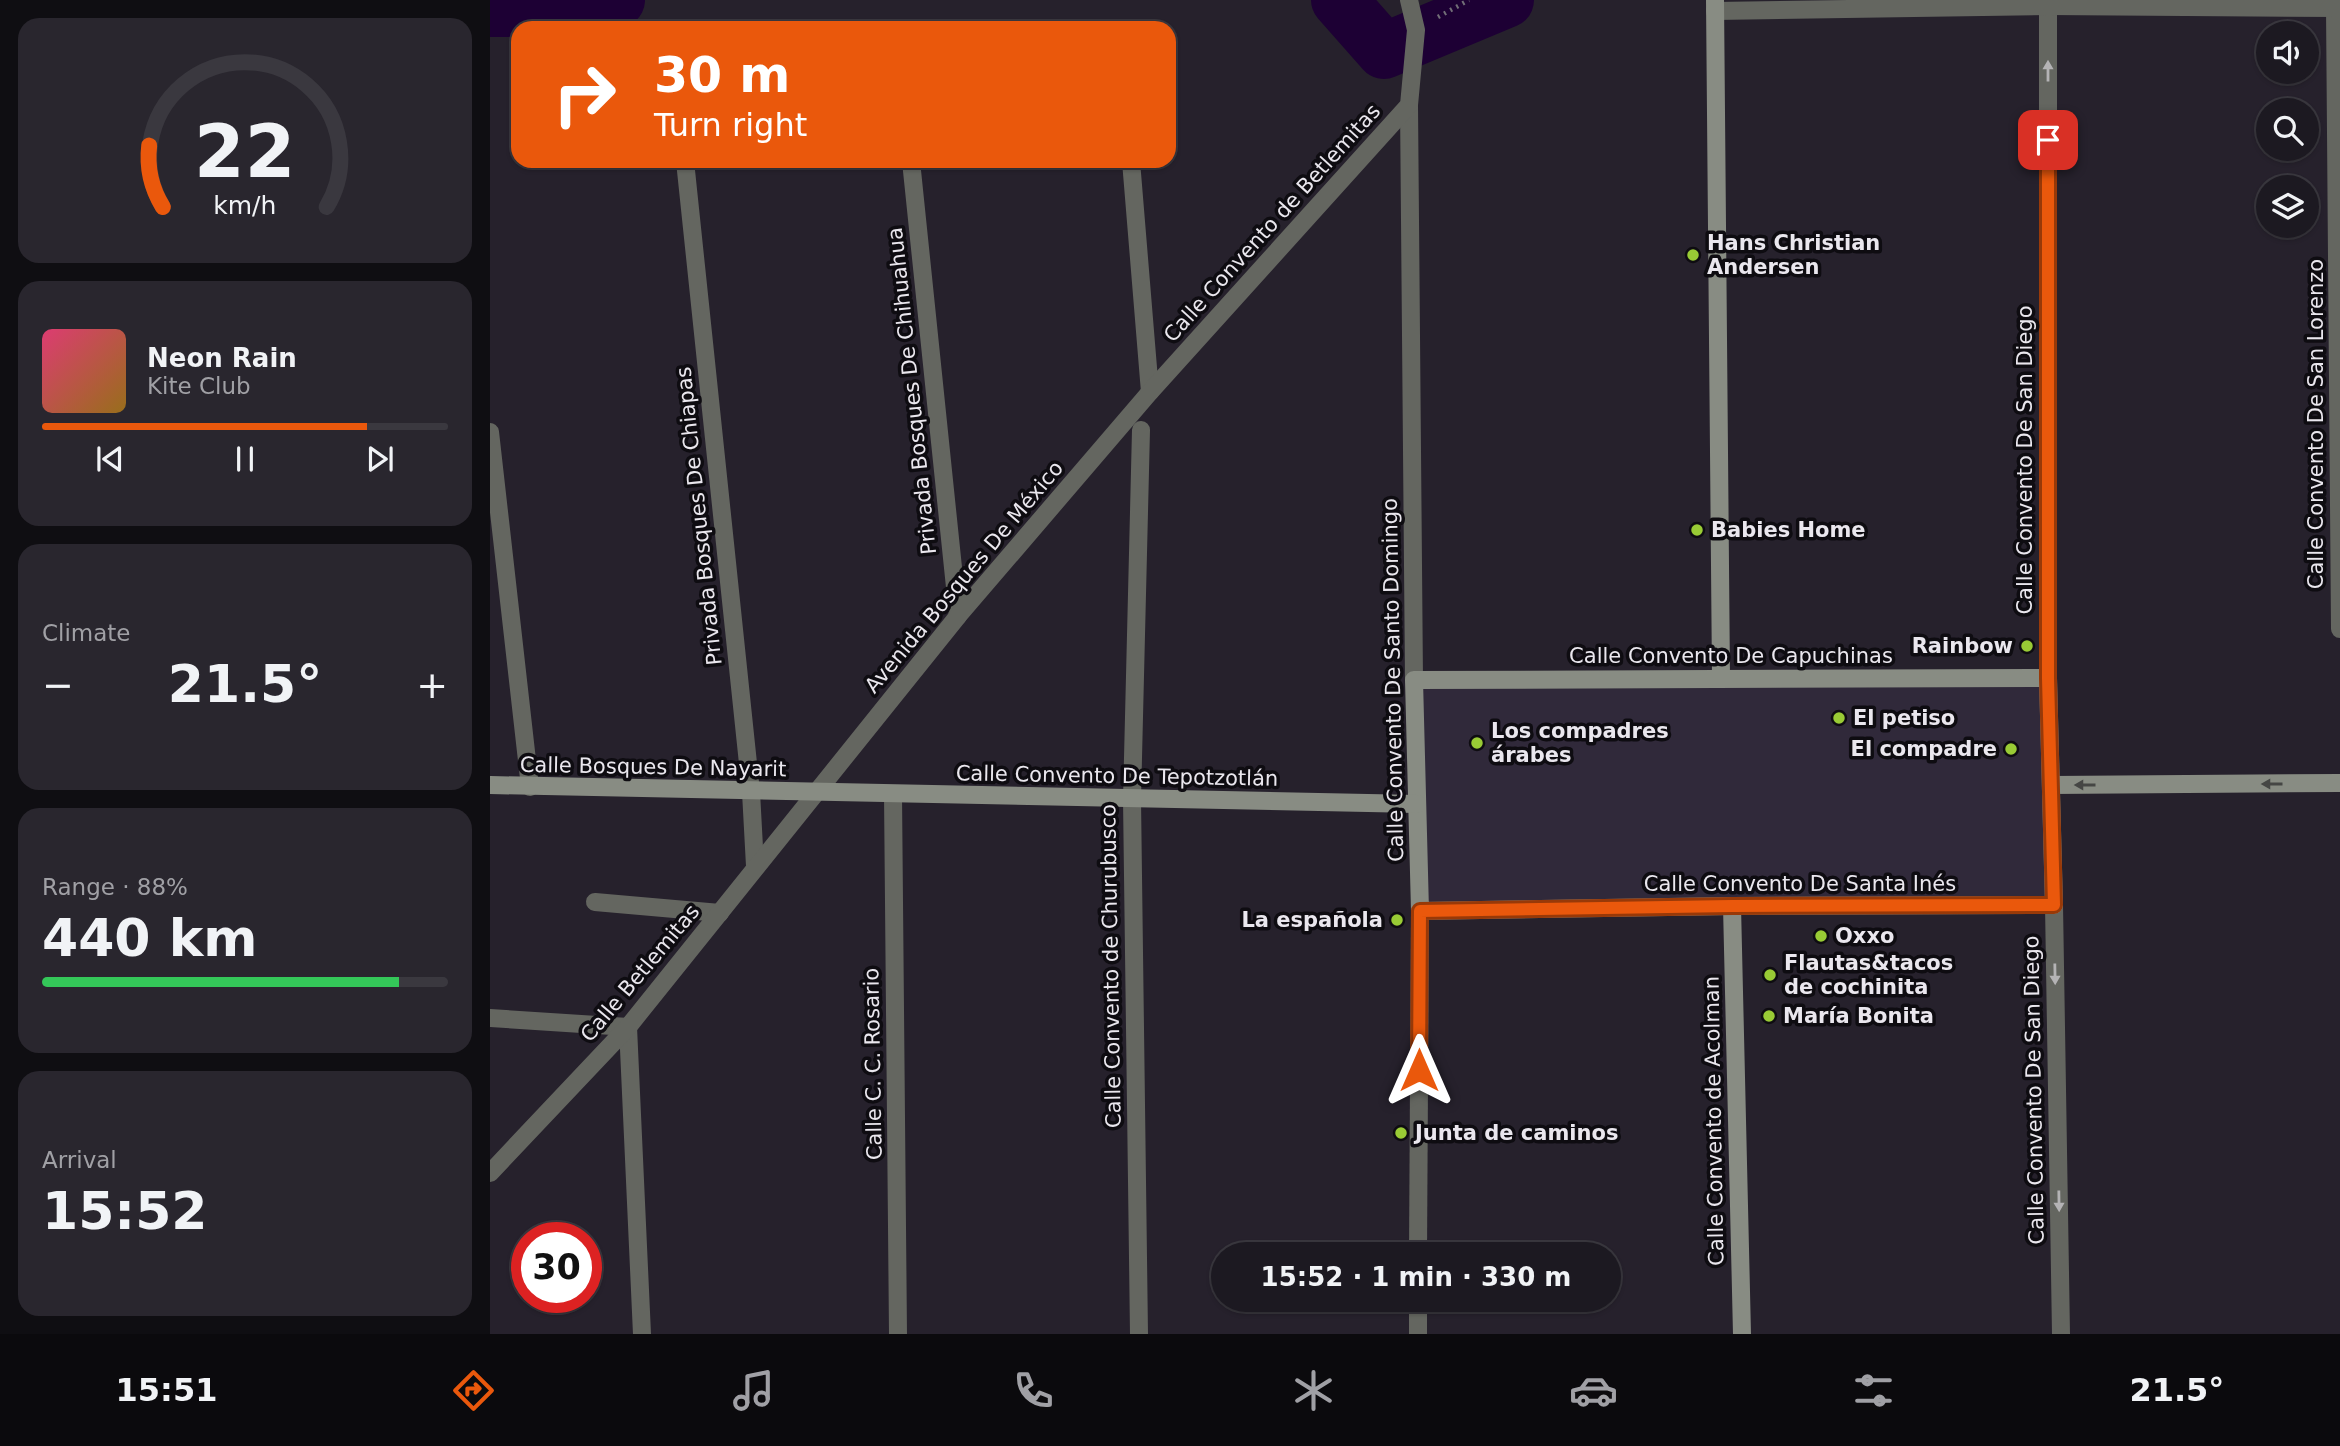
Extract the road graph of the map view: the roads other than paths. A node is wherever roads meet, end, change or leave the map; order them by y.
1 (1409, 0) edge
2 (1715, 6) edge
3 (2048, 6) junction
4 (2337, 8) edge
5 (1409, 105) junction
6 (686, 168) edge
7 (912, 168) edge
8 (1132, 168) edge
9 (1150, 392) junction
10 (1141, 430) dead end
11 (490, 432) edge
12 (958, 616) junction
13 (2340, 629) edge
14 (1721, 678) junction
15 (2048, 678) junction
16 (1414, 680) junction
17 (2340, 783) edge
18 (490, 785) edge
19 (2051, 785) junction
20 (530, 787) junction
21 (751, 792) junction
22 (816, 793) junction
23 (893, 794) junction
24 (1132, 799) junction
25 (1417, 804) junction
26 (755, 866) junction
27 (595, 901) dead end
28 (2054, 905) junction
29 (1732, 906) junction
30 (1420, 911) junction
31 (720, 913) junction
32 (490, 1018) edge
33 (628, 1027) junction
34 (490, 1173) edge
35 (1418, 1242) edge
36 (1418, 1312) edge
37 (642, 1334) edge
38 (898, 1334) edge
39 (1139, 1334) edge
40 (1418, 1334) edge
41 (1742, 1334) edge
42 (2061, 1334) edge

1 - 5 street, Calle Convento de Betlemitas
2 - 3 street
2 - 14 street
3 - 4 street
15 -> 3 street, Calle Convento De San Diego
4 - 13 street, Calle Convento De San Lorenzo
5 - 9 street, Calle Convento de Betlemitas
5 - 16 street, Calle Convento De Santo Domingo
6 - 21 street, Privada Bosques De Chiapas
7 - 12 street, Privada Bosques De Chihuahua
8 - 9 street
9 - 12 street, Avenida Bosques De México
10 - 24 street, Calle Convento de Churubusco
11 - 20 street
12 - 22 street, Avenida Bosques De México
14 - 15 street, Calle Convento De Capuchinas
14 - 16 street, Calle Convento De Capuchinas
15 - 19 street, Calle Convento De San Diego
16 - 25 street, Calle Convento De Santo Domingo
17 -> 19 street
18 - 20 street, Calle Bosques De Nayarit
19 - 28 street, Calle Convento De San Diego
20 - 21 street, Calle Bosques De Nayarit
21 - 22 street, Calle Bosques De Nayarit
21 - 26 street, Privada Bosques De Chiapas
22 - 23 street, Calle Convento De Tepotzotlán
22 - 26 street, Calle Betlemitas
23 - 24 street, Calle Convento De Tepotzotlán
23 - 38 street, Calle C. C. Rosario
24 - 25 street, Calle Convento De Tepotzotlán
24 - 39 street, Calle Convento de Churubusco
25 - 30 street, Calle Convento De Santo Domingo
26 - 31 street, Calle Betlemitas
27 - 31 street
28 - 29 street, Calle Convento De Santa Inés
28 -> 42 street, Calle Convento De San Diego
29 - 30 street, Calle Convento De Santa Inés
29 - 41 street, Calle Convento de Acolman
30 - 35 street, Calle Convento De Santo Domingo
31 - 33 street, Calle Betlemitas
32 - 33 street
33 - 34 street, Calle Betlemitas
33 - 37 street
36 - 40 street

